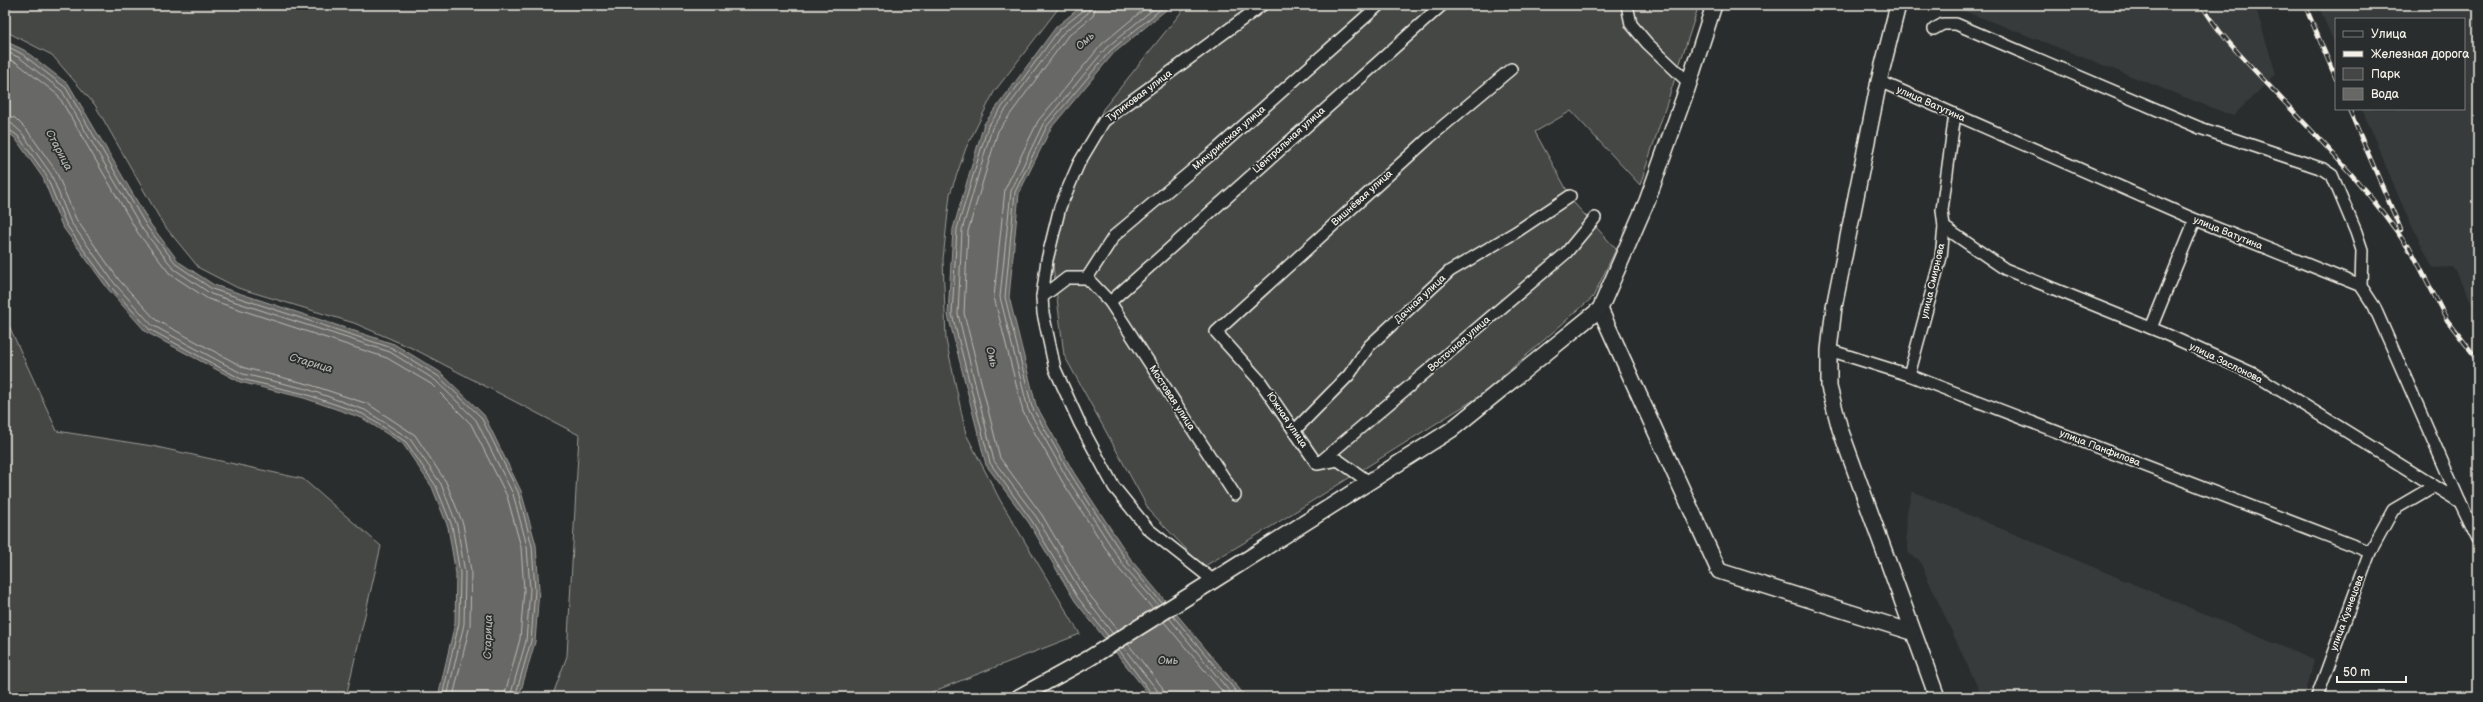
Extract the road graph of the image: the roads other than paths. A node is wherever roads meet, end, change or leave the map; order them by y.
1 (1262, 5) edge
2 (1380, 5) edge
3 (1442, 5) edge
4 (1627, 5) edge
5 (1714, 5) edge
6 (1898, 5) edge
7 (1934, 29) dead end
8 (1511, 69) dead end
9 (1879, 81) junction
10 (1689, 83) junction
11 (1955, 114) junction
12 (1570, 196) dead end
13 (1595, 218) dead end
14 (2195, 220) junction
15 (1944, 227) junction
16 (1087, 278) junction
17 (2361, 286) junction
18 (1042, 296) junction
19 (1110, 302) junction
20 (1600, 309) junction
21 (2151, 328) junction
22 (1216, 332) joint
23 (1829, 350) junction
24 (1909, 375) junction
25 (1294, 431) junction
26 (1317, 464) junction
27 (1369, 482) junction
28 (2434, 486) junction
29 (1235, 495) dead end
30 (2460, 502) junction
31 (2478, 539) edge
32 (2370, 552) junction
33 (1211, 582) junction
34 (1912, 632) junction
35 (1019, 697) edge
36 (1937, 697) edge
37 (2317, 697) edge

1 - 18 street, Тупиковая улица
2 - 16 street, Мичуринская улица
3 - 19 street, Центральная улица
4 - 10 street
5 - 10 main road
6 - 9 main road
7 - 17 street
8 - 22 street, Вишнёвая улица
9 - 11 street, улица Ватутина
9 - 23 main road
10 - 20 main road
11 - 14 street, улица Ватутина
11 - 15 street, улица Смирнова
12 - 25 street, Дачная улица
13 - 26 street, Восточная улица
14 - 17 street, улица Ватутина
14 - 21 street
15 - 21 street, улица Заслонова
15 - 24 street, улица Смирнова
16 - 18 street
16 - 19 street, Мостовая улица
17 - 30 street
18 - 33 street, Тупиковая улица
19 - 29 street, Мостовая улица
20 - 27 main road
20 - 34 main road
21 - 28 street, улица Заслонова
22 - 25 street, Южная улица
23 - 24 street, улица Панфилова
23 - 34 main road
24 - 32 street, улица Панфилова
25 - 26 street, Южная улица
26 - 27 street
27 - 33 main road
28 - 30 street, улица Заслонова
28 - 32 street, улица Кузнецова
30 - 31 street
32 - 37 street, улица Кузнецова
33 - 35 main road
34 - 36 main road

